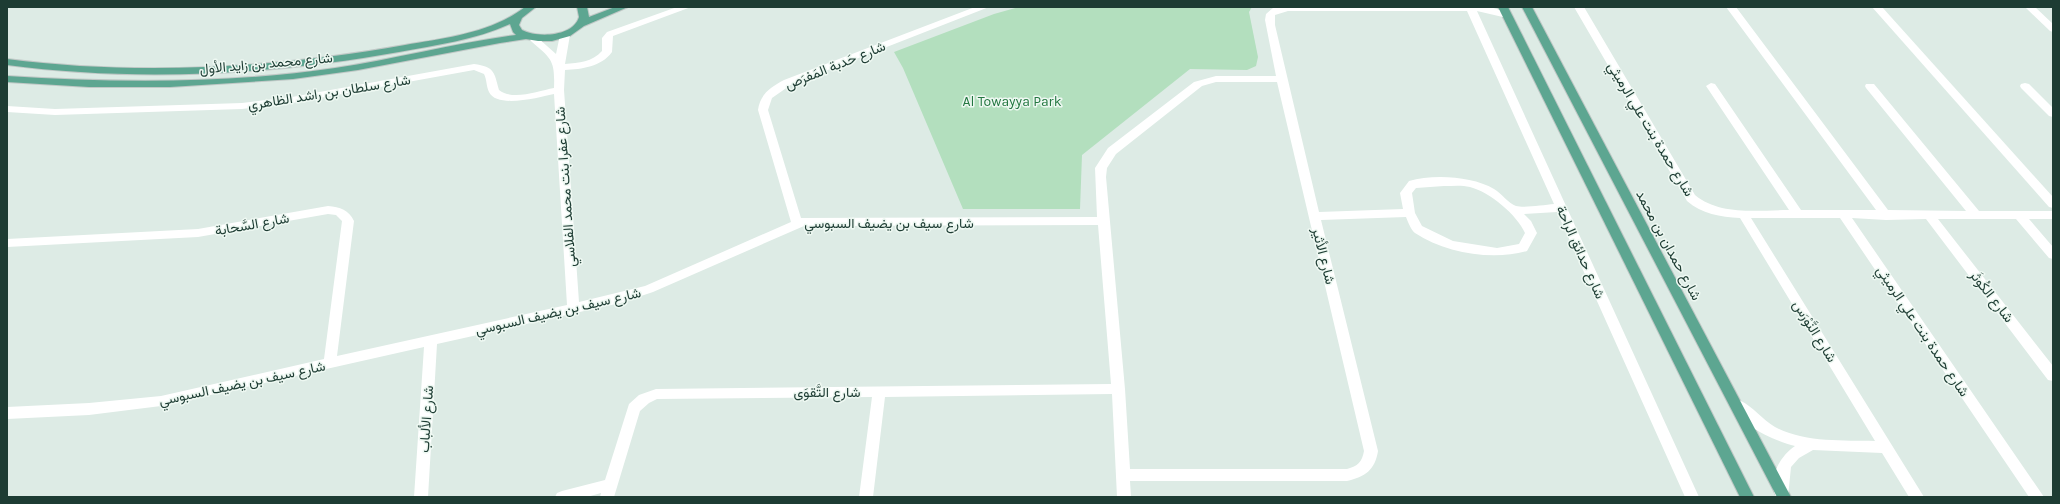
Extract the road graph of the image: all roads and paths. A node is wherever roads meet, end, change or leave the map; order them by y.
1 (531, 7) edge
2 (582, 7) edge
3 (623, 7) edge
4 (686, 7) edge
5 (984, 7) edge
6 (1470, 7) edge
7 (1527, 7) edge
8 (1579, 7) edge
9 (1731, 7) edge
10 (1877, 7) edge
11 (2030, 7) edge
12 (1484, 8) edge
13 (1505, 11) edge
14 (518, 16) junction
15 (581, 24) junction
16 (2053, 29) edge
17 (565, 35) junction
18 (530, 38) junction
19 (7, 62) edge
20 (559, 67) junction
21 (7, 79) edge
22 (1281, 79) junction
23 (1711, 86) dead end
24 (1870, 86) dead end
25 (2025, 86) dead end
26 (559, 90) junction
27 (7, 109) edge
28 (2053, 114) edge
29 (2053, 204) edge
30 (1561, 208) junction
31 (1513, 210) junction
32 (1409, 213) junction
33 (1743, 214) junction
34 (1798, 215) junction
35 (1844, 215) junction
36 (2019, 215) junction
37 (2053, 215) edge
38 (1314, 216) junction
39 (1886, 216) junction
40 (1930, 216) junction
41 (1977, 216) junction
42 (1103, 221) junction
43 (797, 223) junction
44 (7, 243) edge
45 (2053, 256) edge
46 (573, 307) junction
47 (431, 340) junction
48 (330, 364) junction
49 (2053, 376) edge
50 (1118, 388) junction
51 (879, 392) junction
52 (1734, 403) junction
53 (7, 413) edge
54 (1809, 445) junction
55 (1886, 447) junction
56 (1123, 475) junction
57 (609, 491) edge
58 (1783, 496) edge
59 (421, 497) edge
60 (562, 497) edge
61 (866, 497) edge
62 (1124, 497) edge
63 (1692, 497) edge
64 (1747, 497) edge
65 (1917, 497) edge
66 (2038, 497) edge

1 - 14 main road, شارع محمد بن زايد الأول
2 - 15 main road
3 - 15 main road
4 - 20 street
5 - 43 street, شارع حَدبة المَفرَص
6 - 12 street, شارع الأثير
6 - 22 street, شارع الأثير
6 - 30 street, شارع حدائق الراحة
7 - 52 main road, شارع حمدان بن محمد
8 - 33 street, شارع حمدة بنت علي الرميثي
9 - 39 street
10 - 29 street
11 - 16 street
12 - 13 street, شارع الأثير
13 - 64 main road
14 - 18 main road
14 - 19 main road, شارع محمد بن زايد الأول
15 - 17 main road
17 - 18 main road, شارع محمد بن زايد الأول
17 - 20 street, شارع عفرا بنت محمد الفلاسي
18 - 20 street
18 - 21 main road, شارع محمد بن زايد الأول
20 - 26 street, شارع عفرا بنت محمد الفلاسي
22 - 38 street, شارع الأثير
22 - 42 street
23 - 34 street
24 - 41 street
25 - 28 street
26 - 27 street, شارع سلطان بن راشد الظاهري
26 - 46 street, شارع عفرا بنت محمد الفلاسي
30 - 31 street
30 - 63 street, شارع حدائق الراحة
31 - 32 street
31 - 32 street
32 - 38 street
33 - 34 street, شارع حمدة بنت علي الرميثي
33 - 55 street, شارع النَّوْرَس
34 - 35 street, شارع حمدة بنت علي الرميثي
35 - 39 street, شارع حمدة بنت علي الرميثي
35 - 66 street, شارع حمدة بنت علي الرميثي
36 - 37 street, شارع حمدة بنت علي الرميثي
36 - 41 street, شارع حمدة بنت علي الرميثي
36 - 45 street
38 - 56 street, شارع الأثير
39 - 40 street, شارع حمدة بنت علي الرميثي
40 - 41 street, شارع حمدة بنت علي الرميثي
40 - 49 street, شارع الكُوثَر
42 - 43 street, شارع سيف بن يضيف السبوسي
42 - 50 street
43 - 46 street, شارع سيف بن يضيف السبوسي
44 - 48 street, شارع السَّحابة
46 - 47 street, شارع سيف بن يضيف السبوسي
47 - 48 street, شارع سيف بن يضيف السبوسي
47 - 59 street, شارع الألباب
48 - 53 street, شارع سيف بن يضيف السبوسي
50 - 51 street, شارع التَّقوَى
50 - 56 street
51 - 57 street, شارع التَّقوَى
51 - 61 street
52 - 54 street
52 - 58 main road, شارع حمدان بن محمد
54 - 55 street
54 - 58 street
55 - 65 street, شارع النَّوْرَس
56 - 62 street
57 - 60 street

